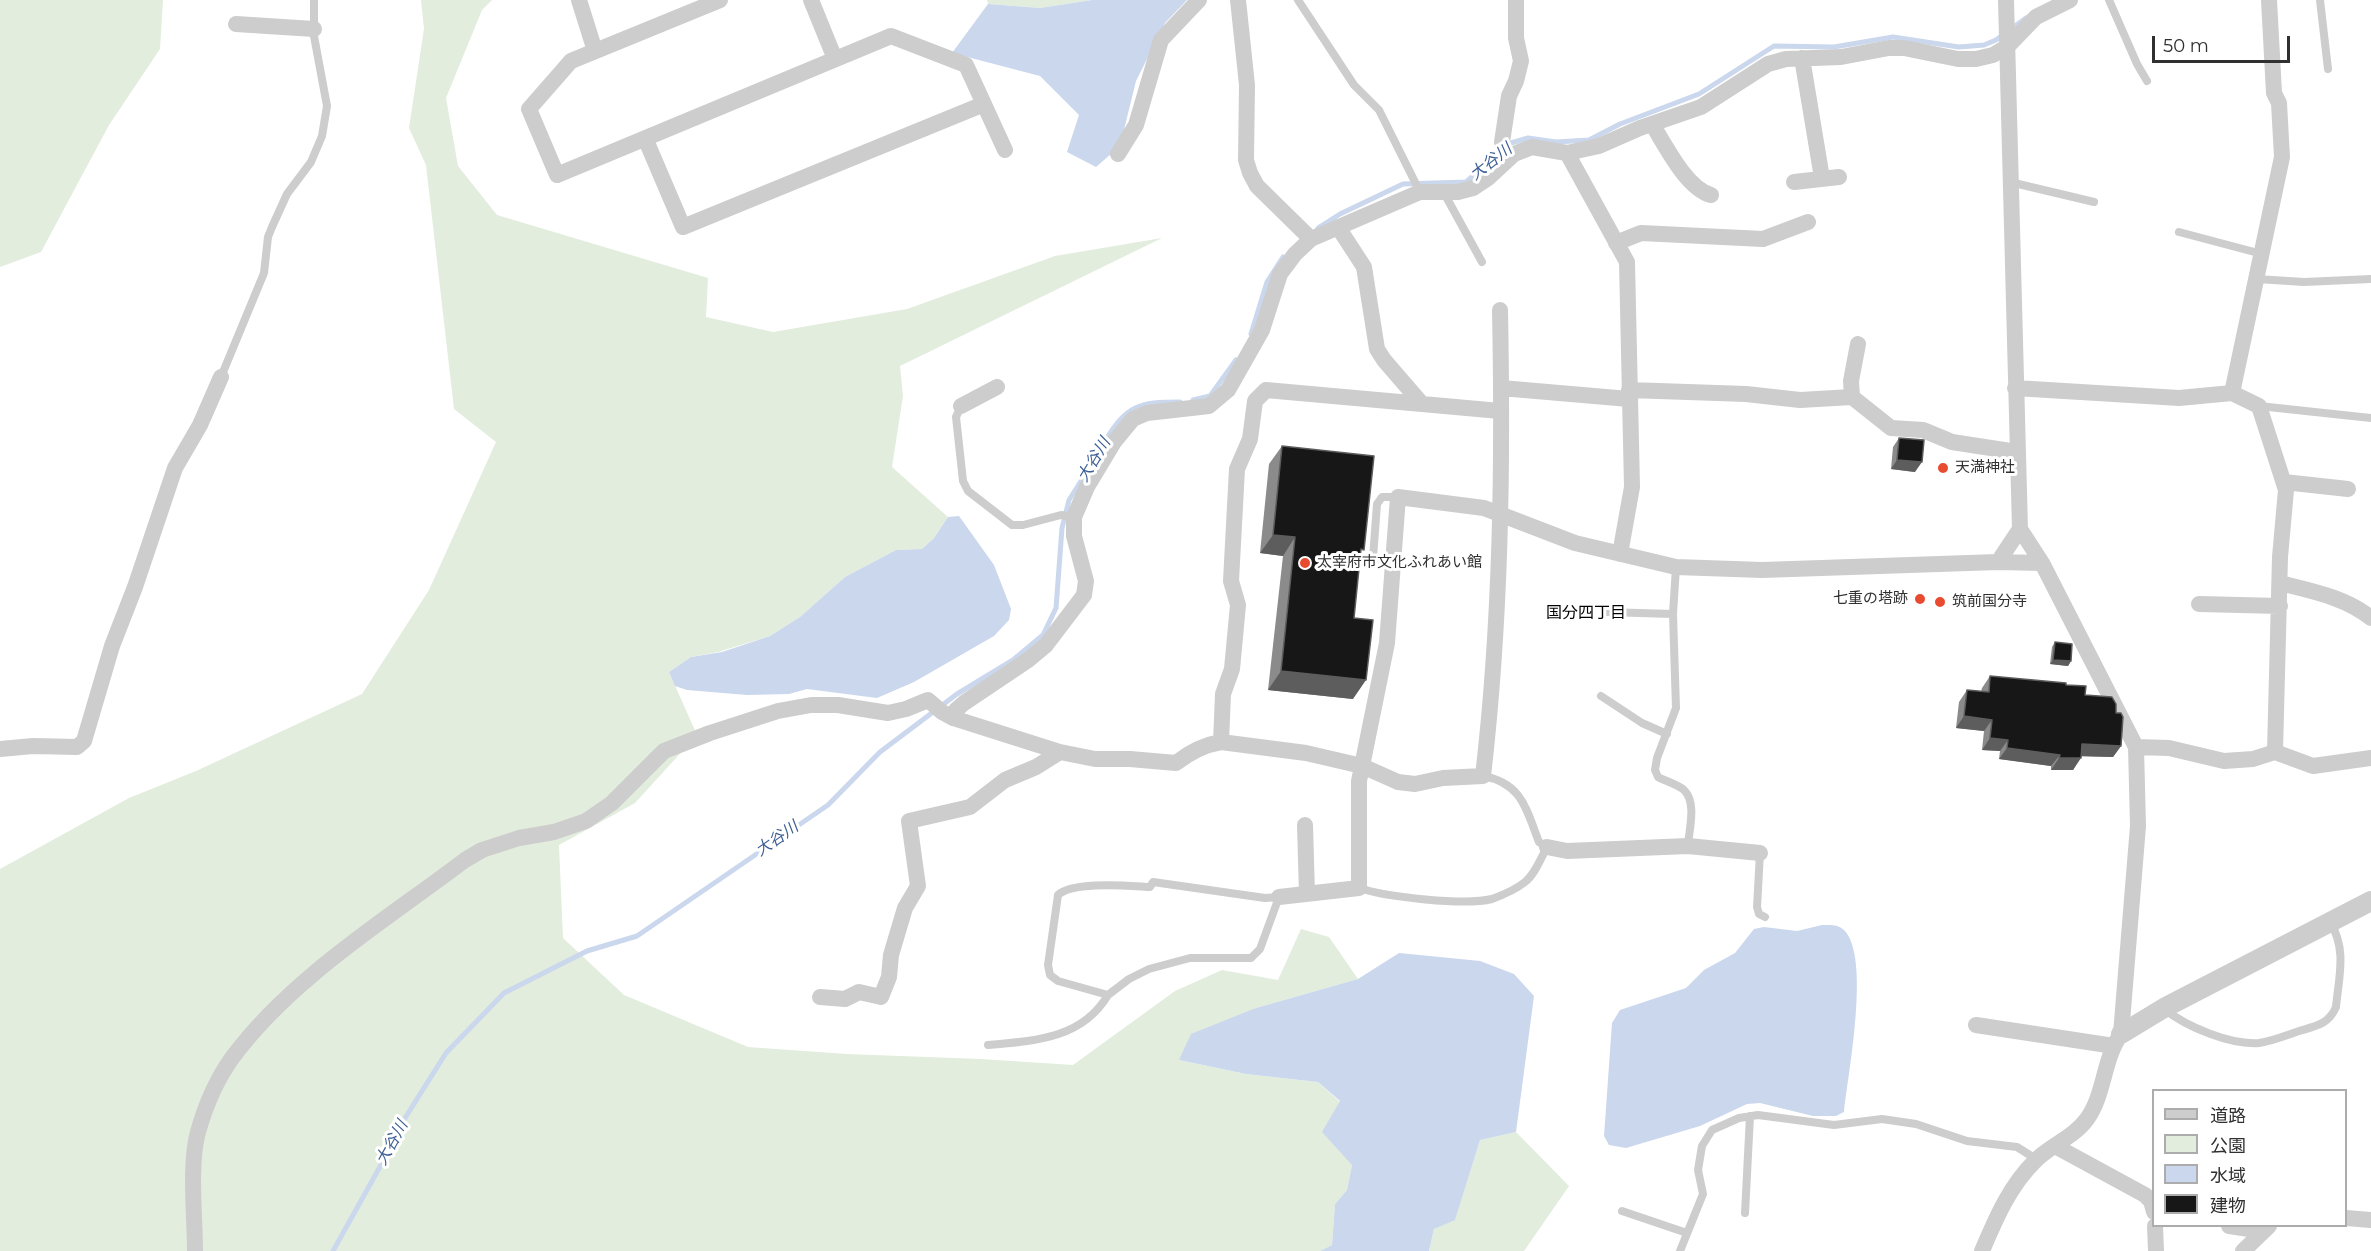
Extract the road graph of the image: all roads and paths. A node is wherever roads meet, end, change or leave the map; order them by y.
1 (314, 0) edge
2 (579, 0) edge
3 (720, 0) edge
4 (811, 0) edge
5 (1199, 0) edge
6 (1238, 0) edge
7 (1298, 0) edge
8 (1516, 0) edge
9 (2070, 0) edge
10 (2109, 0) edge
11 (2269, 0) edge
12 (2320, 0) edge
13 (2006, 6) edge
14 (236, 24) dead end
15 (314, 29) junction
16 (2008, 42) junction
17 (595, 51) junction
18 (1802, 58) junction
19 (835, 59) junction
20 (2328, 69) dead end
21 (2147, 81) dead end
22 (984, 104) junction
23 (1652, 124) junction
24 (645, 138) junction
25 (1005, 150) dead end
26 (1567, 153) junction
27 (1118, 154) dead end
28 (1508, 158) junction
29 (1794, 182) dead end
30 (2009, 182) junction
31 (1420, 192) junction
32 (1444, 193) junction
33 (1711, 195) dead end
34 (2094, 202) dead end
35 (1808, 222) dead end
36 (1338, 227) junction
37 (2179, 232) dead end
38 (1311, 239) junction
39 (1616, 243) junction
40 (2262, 254) junction
41 (1482, 262) dead end
42 (2257, 279) junction
43 (2371, 279) edge
44 (1500, 310) dead end
45 (1858, 344) dead end
46 (221, 377) joint
47 (997, 387) dead end
48 (1501, 388) junction
49 (2015, 388) junction
50 (1228, 390) junction
51 (2232, 393) junction
52 (1629, 394) junction
53 (1852, 397) junction
54 (1255, 401) junction
55 (1422, 404) junction
56 (961, 406) joint
57 (2259, 406) junction
58 (1500, 411) junction
59 (2371, 418) edge
60 (2017, 452) junction
61 (2284, 482) junction
62 (2348, 489) dead end
63 (1499, 513) junction
64 (1074, 517) junction
65 (2020, 529) junction
66 (1620, 554) junction
67 (1998, 562) junction
68 (2042, 563) junction
69 (1676, 567) junction
70 (2280, 584) junction
71 (2199, 604) dead end
72 (2280, 606) junction
73 (1605, 612) dead end
74 (1673, 614) junction
75 (2371, 618) edge
76 (1601, 696) dead end
77 (953, 718) junction
78 (1667, 734) junction
79 (1221, 742) junction
80 (2136, 747) junction
81 (0, 749) edge
82 (1060, 752) junction
83 (2275, 752) junction
84 (2371, 758) edge
85 (1362, 766) junction
86 (1484, 776) junction
87 (1305, 825) dead end
88 (1688, 846) junction
89 (1547, 847) junction
90 (1760, 853) joint
91 (1359, 888) junction
92 (1307, 894) junction
93 (1279, 897) junction
94 (2371, 901) edge
95 (1765, 917) dead end
96 (2330, 922) junction
97 (1108, 995) junction
98 (820, 998) dead end
99 (2164, 1008) junction
100 (1976, 1025) dead end
101 (2118, 1040) junction
102 (988, 1045) dead end
103 (1750, 1116) junction
104 (2055, 1146) junction
105 (2036, 1159) junction
106 (2152, 1205) edge
107 (1622, 1211) dead end
108 (1745, 1213) dead end
109 (2347, 1218) edge
110 (2371, 1220) edge
111 (2155, 1227) edge
112 (2248, 1227) edge
113 (2266, 1228) edge
114 (1687, 1233) junction
115 (195, 1251) edge
116 (1680, 1251) edge
117 (1982, 1251) edge
118 (2156, 1251) edge
119 (2243, 1251) edge

1 - 15 lane
2 - 17 street
3 - 17 street
4 - 19 street
5 - 27 street
6 - 38 street
7 - 31 lane
8 - 28 street
9 - 16 street
10 - 21 lane
11 - 40 street
12 - 20 lane
13 - 16 street
14 - 15 street
15 - 46 lane
16 - 18 street
16 - 30 street
17 - 24 street
18 - 23 street
18 - 29 street
19 - 22 street
19 - 24 street
22 - 24 street
22 - 25 street
23 - 26 street
23 - 33 street
26 - 28 street
26 - 39 street
28 - 32 street
30 - 34 lane
30 - 49 street
31 - 32 street
31 - 36 street
32 - 41 lane
35 - 39 street
36 - 38 street
36 - 55 street
37 - 40 lane
38 - 50 street
39 - 52 street
40 - 42 street
42 - 43 lane
42 - 51 street
44 - 48 street
45 - 53 street
46 - 81 street
47 - 56 street
48 - 52 street
48 - 58 street
49 - 51 street
49 - 60 street
50 - 54 street
50 - 64 street
51 - 57 street
52 - 53 street
52 - 66 street
53 - 60 street
54 - 55 street
54 - 79 street
55 - 58 street
56 - 64 lane
57 - 59 lane
57 - 61 street
58 - 63 street
60 - 65 street
61 - 62 street
61 - 70 street
63 - 66 street
63 - 85 street
63 - 86 street
64 - 77 street
65 - 67 street
65 - 68 street
66 - 69 street
67 - 68 street
67 - 69 street
68 - 80 street
69 - 74 lane
70 - 72 street
70 - 75 street
71 - 72 street
72 - 83 street
73 - 74 lane
74 - 78 lane
76 - 78 lane
77 - 82 street
77 - 115 street
78 - 88 lane
79 - 82 street
79 - 85 street
80 - 83 street
80 - 101 street
82 - 98 street
83 - 84 street
85 - 86 street
85 - 91 street
86 - 89 lane
87 - 92 street
88 - 89 street
88 - 90 street
89 - 91 lane
90 - 95 lane
91 - 92 street
92 - 93 street
93 - 97 lane
93 - 97 lane
94 - 96 street
96 - 99 street
96 - 99 lane
97 - 102 lane
99 - 101 street
100 - 101 street
101 - 104 street
103 - 105 lane
103 - 108 lane
103 - 114 lane
104 - 105 street
104 - 106 street
105 - 117 street
107 - 114 lane
109 - 110 street
111 - 118 street
112 - 113 street
113 - 119 street
114 - 116 lane

